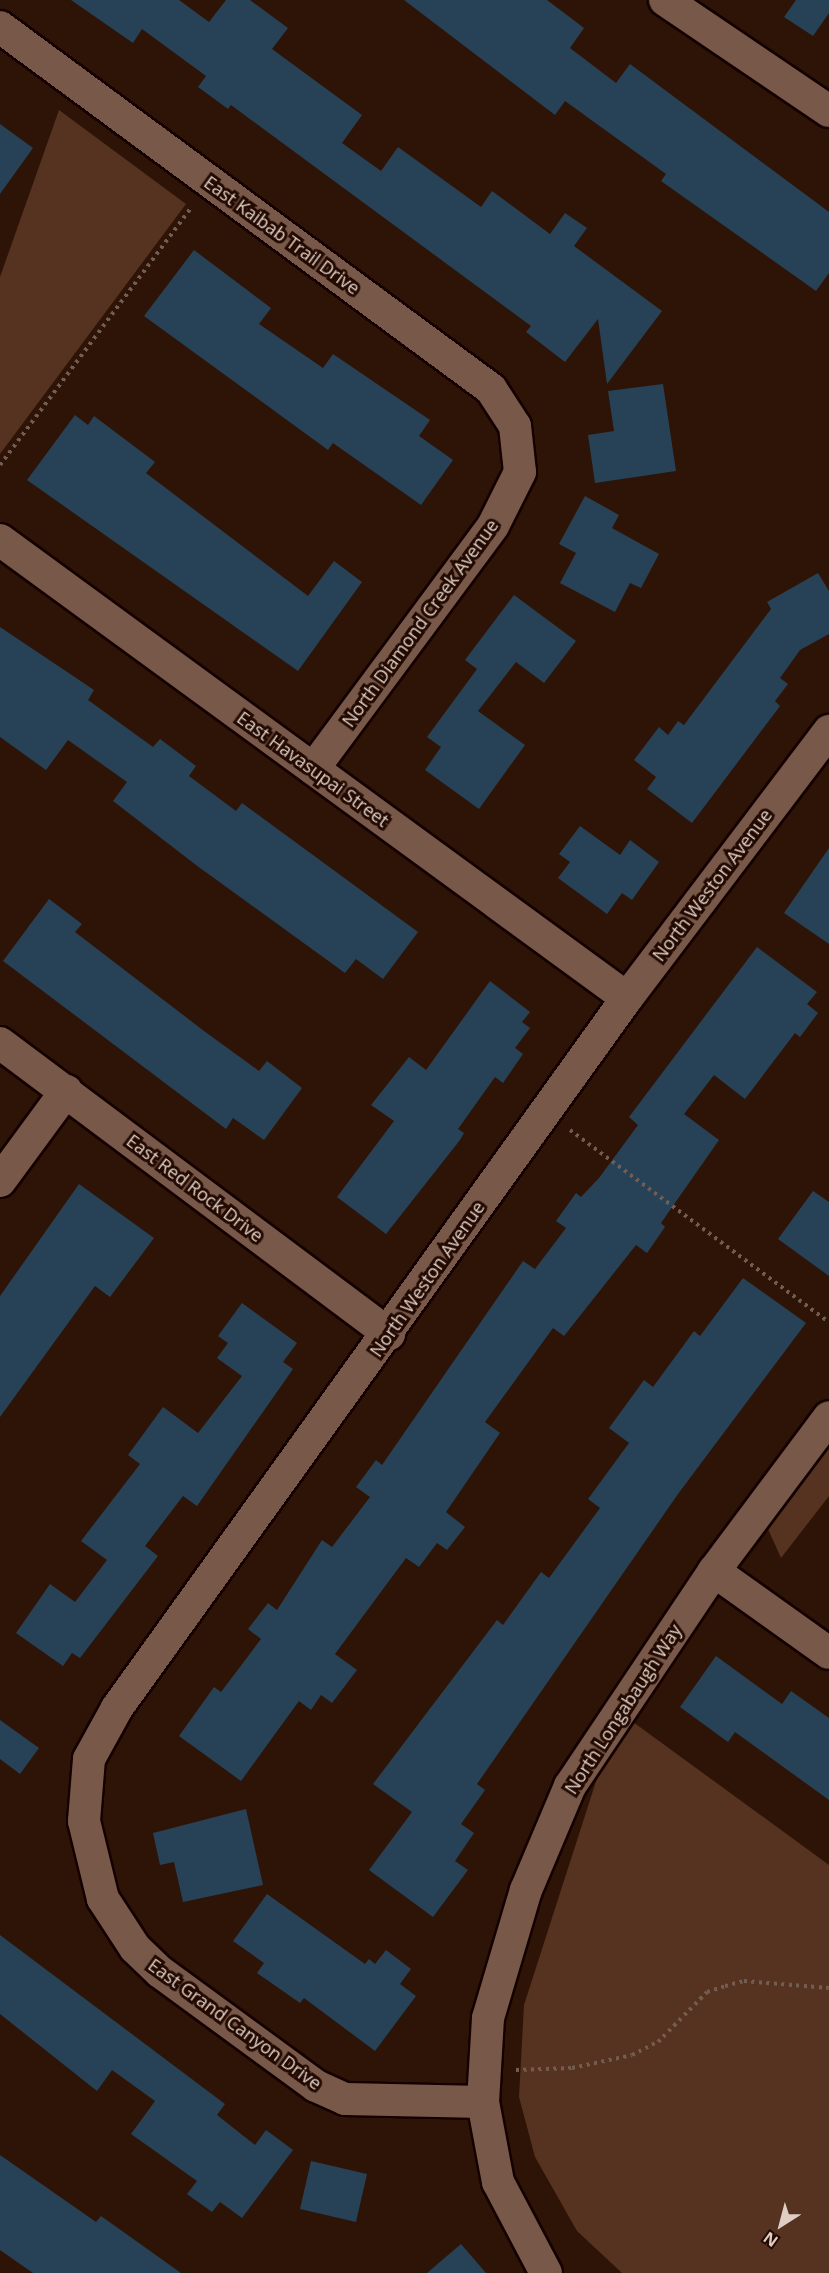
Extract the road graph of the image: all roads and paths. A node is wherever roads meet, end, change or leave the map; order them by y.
1 (665, 0) edge
2 (698, 10) edge
3 (0, 27) edge
4 (829, 111) edge
5 (210, 182) junction
6 (0, 465) edge
7 (519, 472) joint
8 (0, 540) edge
9 (829, 731) edge
10 (313, 769) junction
11 (627, 998) junction
12 (0, 1043) edge
13 (66, 1091) junction
14 (546, 1112) junction
15 (0, 1181) edge
16 (829, 1322) edge
17 (389, 1334) junction
18 (829, 1417) edge
19 (714, 1571) junction
20 (829, 1653) edge
21 (88, 1851) joint
22 (829, 1988) edge
23 (483, 2069) junction
24 (483, 2102) junction
25 (546, 2273) edge

1 - 2 street
2 - 4 street
3 - 5 street, East Kaibab Trail Drive
5 - 6 path
5 - 7 street, East Kaibab Trail Drive
7 - 10 street, North Diamond Creek Avenue
8 - 10 street, East Havasupai Street
9 - 11 street, North Weston Avenue
10 - 11 street, East Havasupai Street
11 - 14 street, North Weston Avenue
12 - 13 street, East Red Rock Drive
13 - 15 street
13 - 17 street, East Red Rock Drive
14 - 16 path
14 - 17 street, North Weston Avenue
17 - 21 street, North Weston Avenue
18 - 19 street, North Longabaugh Way
19 - 20 street
19 - 23 street, North Longabaugh Way
21 - 24 street, East Grand Canyon Drive
22 - 23 path
23 - 24 street, North Longabaugh Way
24 - 25 street, North Longabaugh Way

